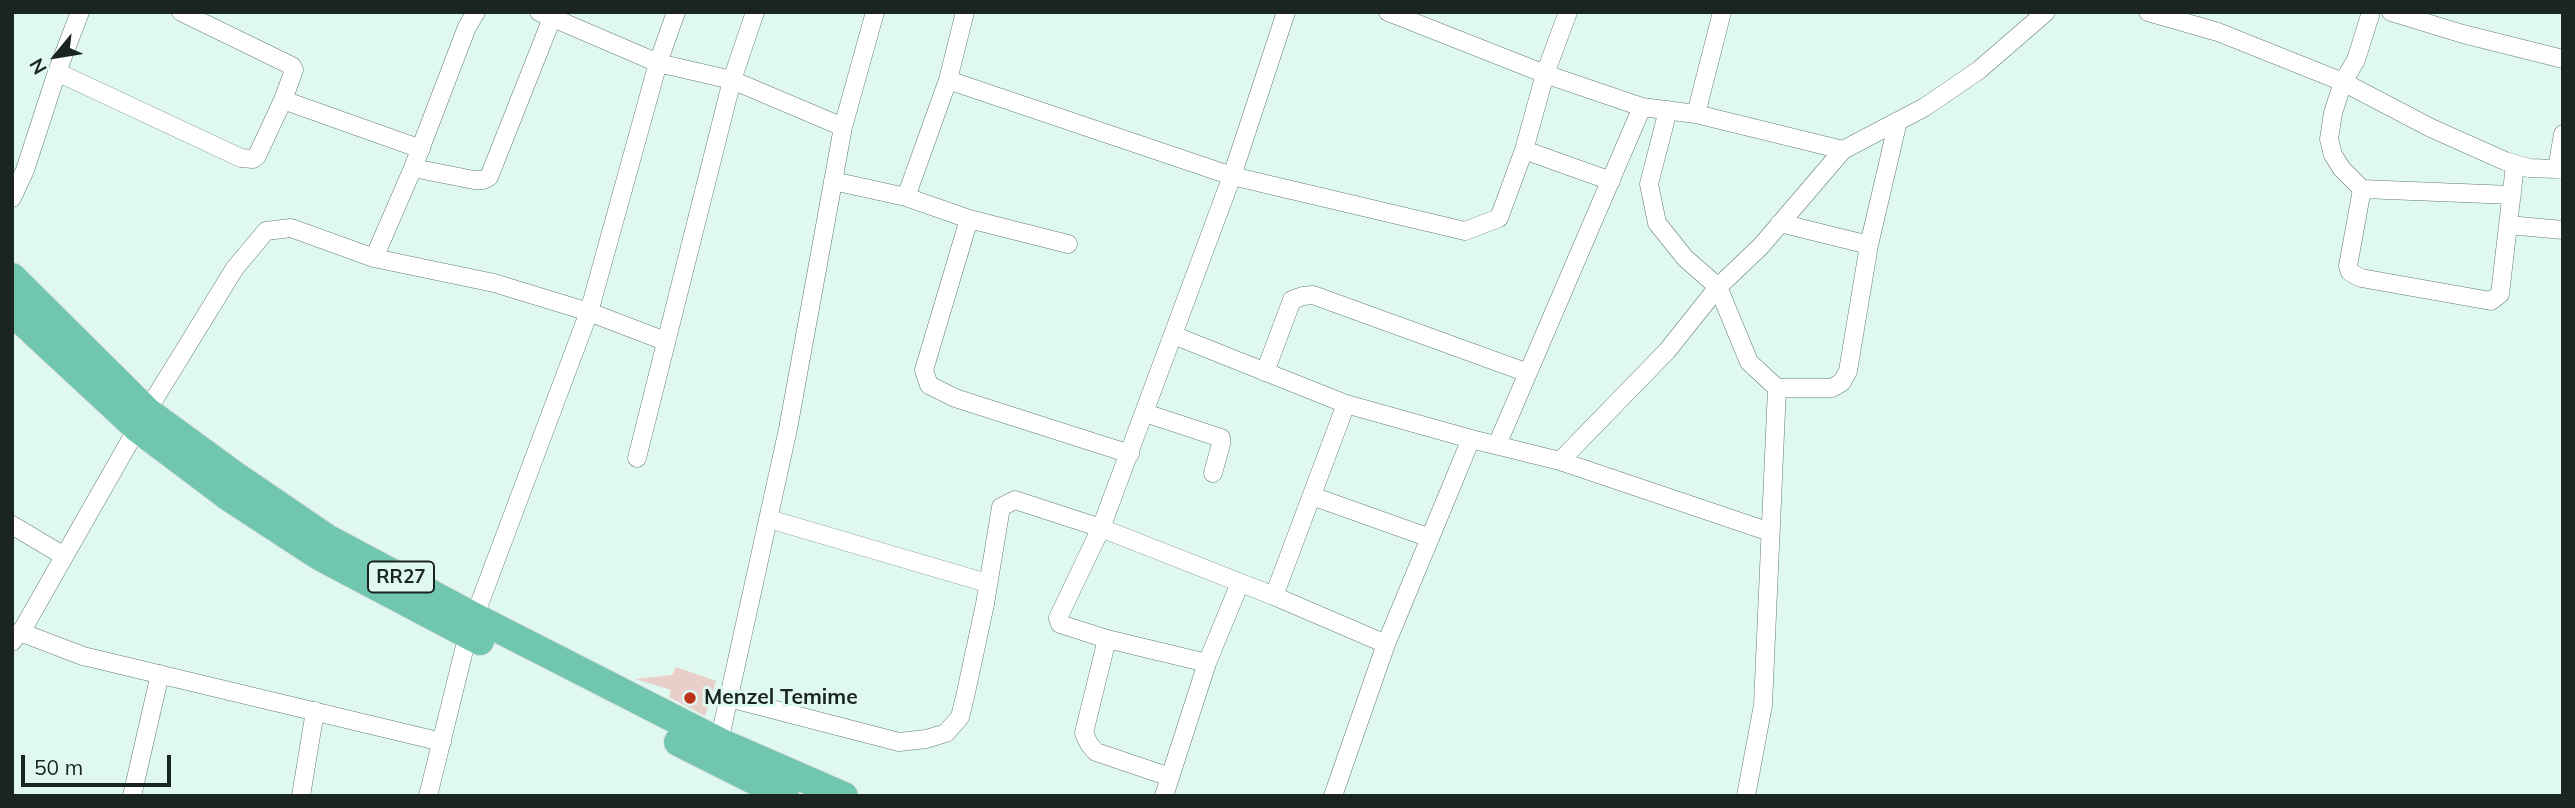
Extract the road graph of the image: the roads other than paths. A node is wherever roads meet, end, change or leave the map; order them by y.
1 (80, 12) edge
2 (181, 12) edge
3 (476, 12) edge
4 (676, 12) edge
5 (755, 12) edge
6 (876, 12) edge
7 (965, 12) edge
8 (1286, 12) edge
9 (1388, 12) edge
10 (1568, 12) edge
11 (1722, 12) edge
12 (2046, 12) edge
13 (2148, 12) edge
14 (2371, 12) edge
15 (2391, 12) edge
16 (546, 15) edge
17 (2563, 59) edge
18 (659, 62) junction
19 (57, 72) junction
20 (1545, 74) junction
21 (732, 80) junction
22 (948, 80) junction
23 (2343, 82) junction
24 (283, 100) junction
25 (1642, 107) junction
26 (1668, 110) junction
27 (1696, 114) junction
28 (1898, 121) junction
29 (843, 127) junction
30 (2563, 134) edge
31 (421, 149) junction
32 (1524, 149) junction
33 (1843, 150) junction
34 (2515, 165) junction
35 (413, 169) junction
36 (2560, 169) edge
37 (1232, 176) junction
38 (833, 181) junction
39 (1611, 181) junction
40 (2362, 189) junction
41 (2512, 195) junction
42 (906, 197) junction
43 (12, 198) edge
44 (969, 219) junction
45 (1780, 223) junction
46 (2508, 225) junction
47 (2563, 230) edge
48 (1068, 244) dead end
49 (1869, 245) junction
50 (374, 258) junction
51 (12, 277) edge
52 (1718, 287) junction
53 (12, 312) edge
54 (589, 313) junction
55 (1172, 335) junction
56 (665, 341) junction
57 (1265, 372) junction
58 (1528, 373) junction
59 (1777, 388) junction
60 (1346, 404) junction
61 (1145, 412) junction
62 (142, 419) junction
63 (1471, 439) junction
64 (1497, 445) junction
65 (1130, 454) junction
66 (637, 458) dead end
67 (1560, 461) junction
68 (1213, 473) dead end
69 (1312, 496) junction
70 (769, 519) junction
71 (12, 525) edge
72 (1101, 528) junction
73 (1770, 531) junction
74 (1430, 538) junction
75 (64, 556) junction
76 (987, 583) junction
77 (1240, 583) junction
78 (1274, 596) junction
79 (471, 626) junction
80 (15, 638) edge
81 (1107, 639) junction
82 (1386, 644) junction
83 (1207, 663) junction
84 (160, 674) junction
85 (729, 698) junction
86 (315, 711) junction
87 (442, 742) junction
88 (717, 752) junction
89 (1170, 777) junction
90 (132, 796) edge
91 (301, 796) edge
92 (428, 796) edge
93 (785, 796) edge
94 (844, 796) edge
95 (1164, 796) edge
96 (1333, 796) edge
97 (1746, 796) edge

1 - 19 street
2 - 24 street
3 - 31 street
4 - 18 street
5 - 21 street
6 - 29 street
7 - 22 street
8 - 37 street
9 - 20 street
10 - 20 street
11 - 27 street
12 - 28 street
13 - 23 street
14 - 23 street
15 - 17 street
16 - 18 street
16 - 35 street
18 - 21 street
18 - 54 street
19 - 24 street
19 - 43 street
20 - 25 street
20 - 32 street
21 - 29 street
21 - 56 street
22 - 37 street
22 - 42 street
23 - 34 street
23 - 40 street
24 - 31 street
25 - 26 street
25 - 39 street
26 - 27 street
26 - 52 street
27 - 33 street
28 - 33 street
28 - 49 street
29 - 38 street
30 - 36 street
31 - 35 street
32 - 37 street
32 - 39 street
33 - 45 street
34 - 36 street
34 - 41 street
35 - 50 street
37 - 55 street
38 - 42 street
38 - 70 street
39 - 58 street
40 - 41 street
40 - 46 street
41 - 46 street
42 - 44 street
44 - 48 street
44 - 65 street
45 - 49 street
45 - 52 street
46 - 47 street
49 - 59 street
50 - 54 street
50 - 62 street
51 - 62 highway, RR27
52 - 59 street
52 - 67 street
53 - 62 highway, RR27
54 - 56 street
54 - 79 street
55 - 57 street
55 - 61 street
56 - 66 street
57 - 58 street
57 - 60 street
58 - 64 street
59 - 73 street
60 - 63 street
60 - 69 street
61 - 65 street
61 - 68 street
62 - 75 street
62 - 79 highway, RR27
63 - 64 street
63 - 74 street
64 - 67 street
65 - 72 street
67 - 73 street
69 - 74 street
69 - 78 street
70 - 76 street
70 - 85 street
71 - 75 street
72 - 76 street
72 - 77 street
72 - 81 street
73 - 97 street
74 - 82 street
75 - 80 street
76 - 85 street
77 - 78 street
77 - 83 street
78 - 82 street
79 - 87 street
79 - 88 highway, RR27
80 - 84 street
81 - 83 street
81 - 89 street
82 - 96 street
83 - 89 street
84 - 86 street
84 - 90 street
85 - 88 street
86 - 87 street
86 - 91 street
87 - 92 street
88 - 93 highway, RR27
88 - 94 highway, RR27
89 - 95 street

